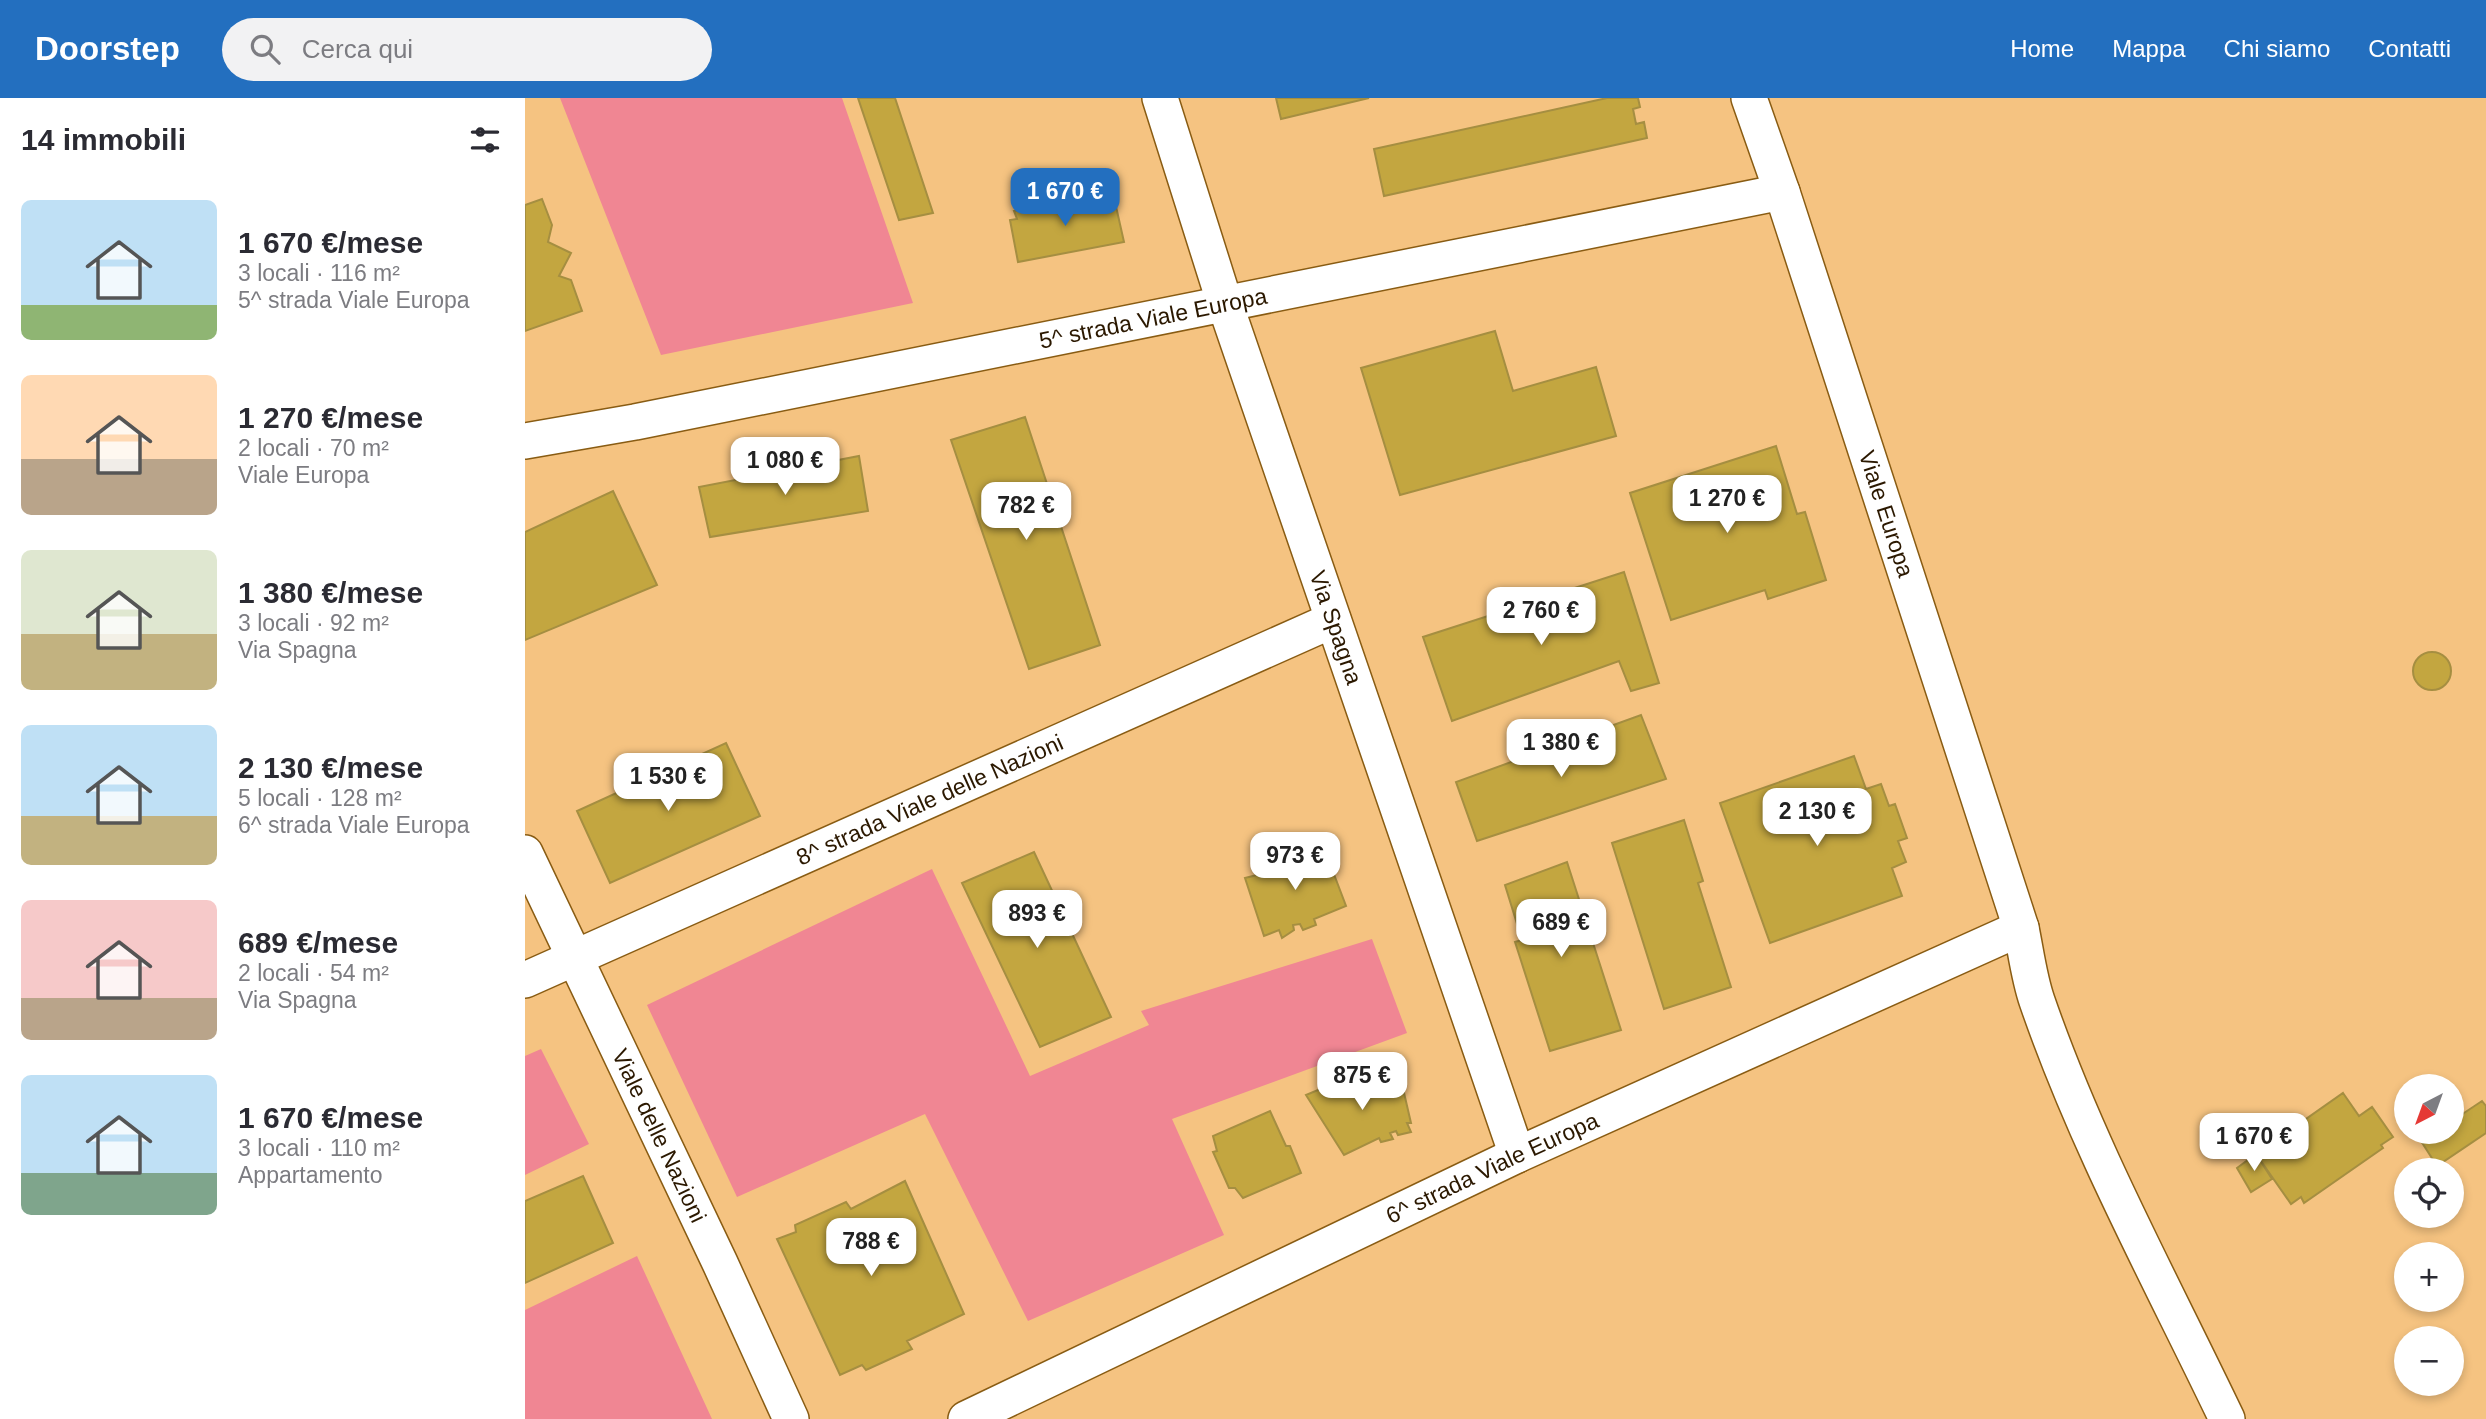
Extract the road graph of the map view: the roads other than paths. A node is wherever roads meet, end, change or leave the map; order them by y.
1 (1160, 98) edge
2 (1749, 98) edge
3 (1782, 192) junction
4 (1225, 304) junction
5 (525, 441) edge
6 (1333, 620) junction
7 (525, 853) edge
8 (2021, 928) junction
9 (574, 957) junction
10 (525, 980) edge
11 (1517, 1155) junction
12 (791, 1419) edge
13 (966, 1419) edge
14 (2227, 1419) edge

1 - 4 street, Via Spagna
2 - 3 street, Viale Europa
3 - 4 street, 5^ strada Viale Europa
3 - 8 street, Viale Europa
4 - 5 street, 5^ strada Viale Europa
4 - 6 street, Via Spagna
6 - 9 street, 8^ strada Viale delle Nazioni
6 - 11 street, Via Spagna
7 - 9 street, Viale delle Nazioni
8 - 11 street, 6^ strada Viale Europa
8 - 14 street, Viale Europa
9 - 10 street, 8^ strada Viale delle Nazioni
9 - 12 street, Viale delle Nazioni
11 - 13 street, 6^ strada Viale Europa

